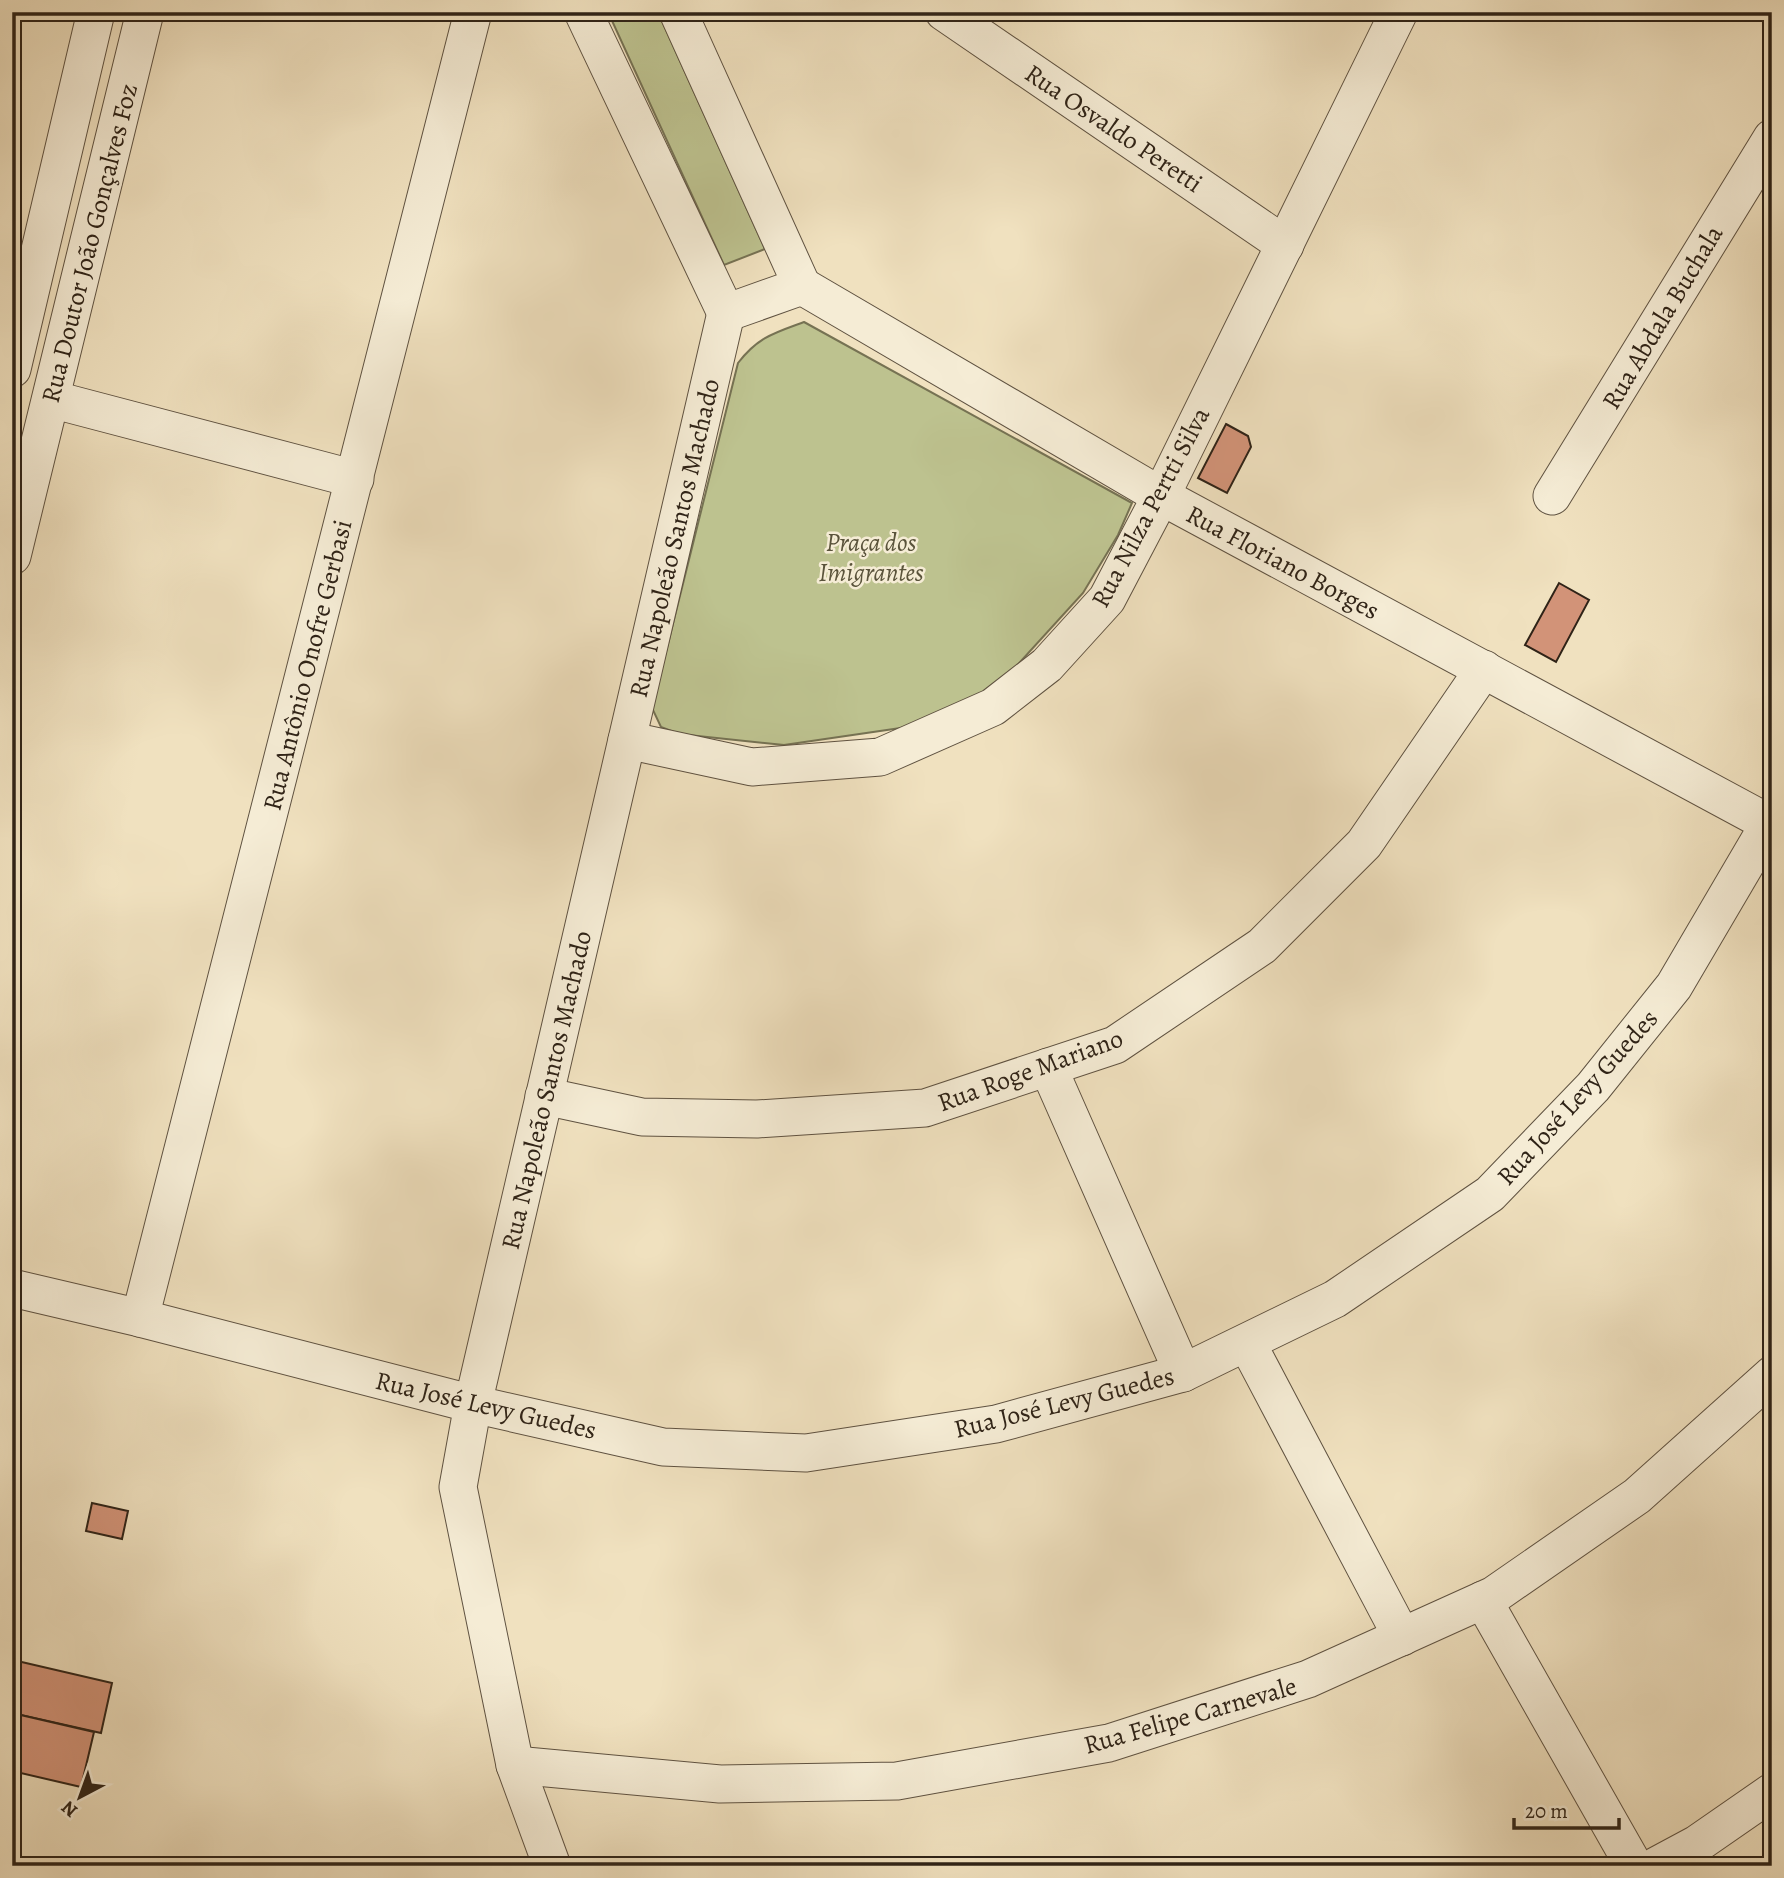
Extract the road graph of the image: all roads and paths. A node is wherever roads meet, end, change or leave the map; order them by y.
1 (96, 12) edge
2 (145, 12) edge
3 (583, 12) edge
4 (678, 12) edge
5 (944, 12) edge
6 (1399, 12) edge
7 (477, 20) edge
8 (1772, 138) edge
9 (1284, 245) junction
10 (26, 248) edge
11 (83, 266) junction
12 (802, 286) junction
13 (726, 313) junction
14 (12, 369) edge
15 (51, 398) junction
16 (355, 479) junction
17 (1161, 496) junction
18 (1552, 496) dead end
19 (12, 556) edge
20 (1484, 669) junction
21 (627, 740) junction
22 (1771, 823) edge
23 (1048, 1067) junction
24 (544, 1096) junction
25 (12, 1289) edge
26 (140, 1318) junction
27 (1247, 1343) junction
28 (1182, 1373) junction
29 (1772, 1375) edge
30 (473, 1404) junction
31 (1483, 1600) junction
32 (1402, 1637) junction
33 (515, 1765) junction
34 (1772, 1792) edge
35 (552, 1866) edge
36 (1634, 1866) edge
37 (1657, 1866) edge

1 - 10 street, Rua Doutor João Gonçalves Foz
2 - 11 street, Rua Doutor João Gonçalves Foz
3 - 13 street
4 - 12 street
5 - 9 street, Rua Osvaldo Peretti
6 - 9 street, Rua Nilza Pertti Silva
7 - 16 street, Rua Antônio Onofre Gerbasi
8 - 18 street, Rua Abdala Buchala
9 - 17 street, Rua Nilza Pertti Silva
10 - 11 street
10 - 14 street, Rua Doutor João Gonçalves Foz
11 - 15 street, Rua Doutor João Gonçalves Foz
12 - 13 street
12 - 17 street, Rua Floriano Borges
13 - 21 street, Rua Napoleão Santos Machado
15 - 16 street
15 - 19 street, Rua Doutor João Gonçalves Foz
16 - 26 street, Rua Antônio Onofre Gerbasi
17 - 20 street, Rua Floriano Borges
17 - 21 street, Rua Nilza Pertti Silva
20 - 22 street, Rua Floriano Borges
20 - 23 street, Rua Roge Mariano
21 - 24 street, Rua Napoleão Santos Machado
22 - 27 street, Rua José Levy Guedes
23 - 24 street, Rua Roge Mariano
23 - 28 street
24 - 30 street, Rua Napoleão Santos Machado
25 - 26 street, Rua José Levy Guedes
26 - 30 street, Rua José Levy Guedes
27 - 28 street, Rua José Levy Guedes
27 - 32 street
28 - 30 street, Rua José Levy Guedes
29 - 31 street, Rua Felipe Carnevale
30 - 33 street, Rua Napoleão Santos Machado
31 - 32 street, Rua Felipe Carnevale
31 - 36 street
32 - 33 street, Rua Felipe Carnevale
33 - 35 street, Rua Napoleão Santos Machado
34 - 37 street

